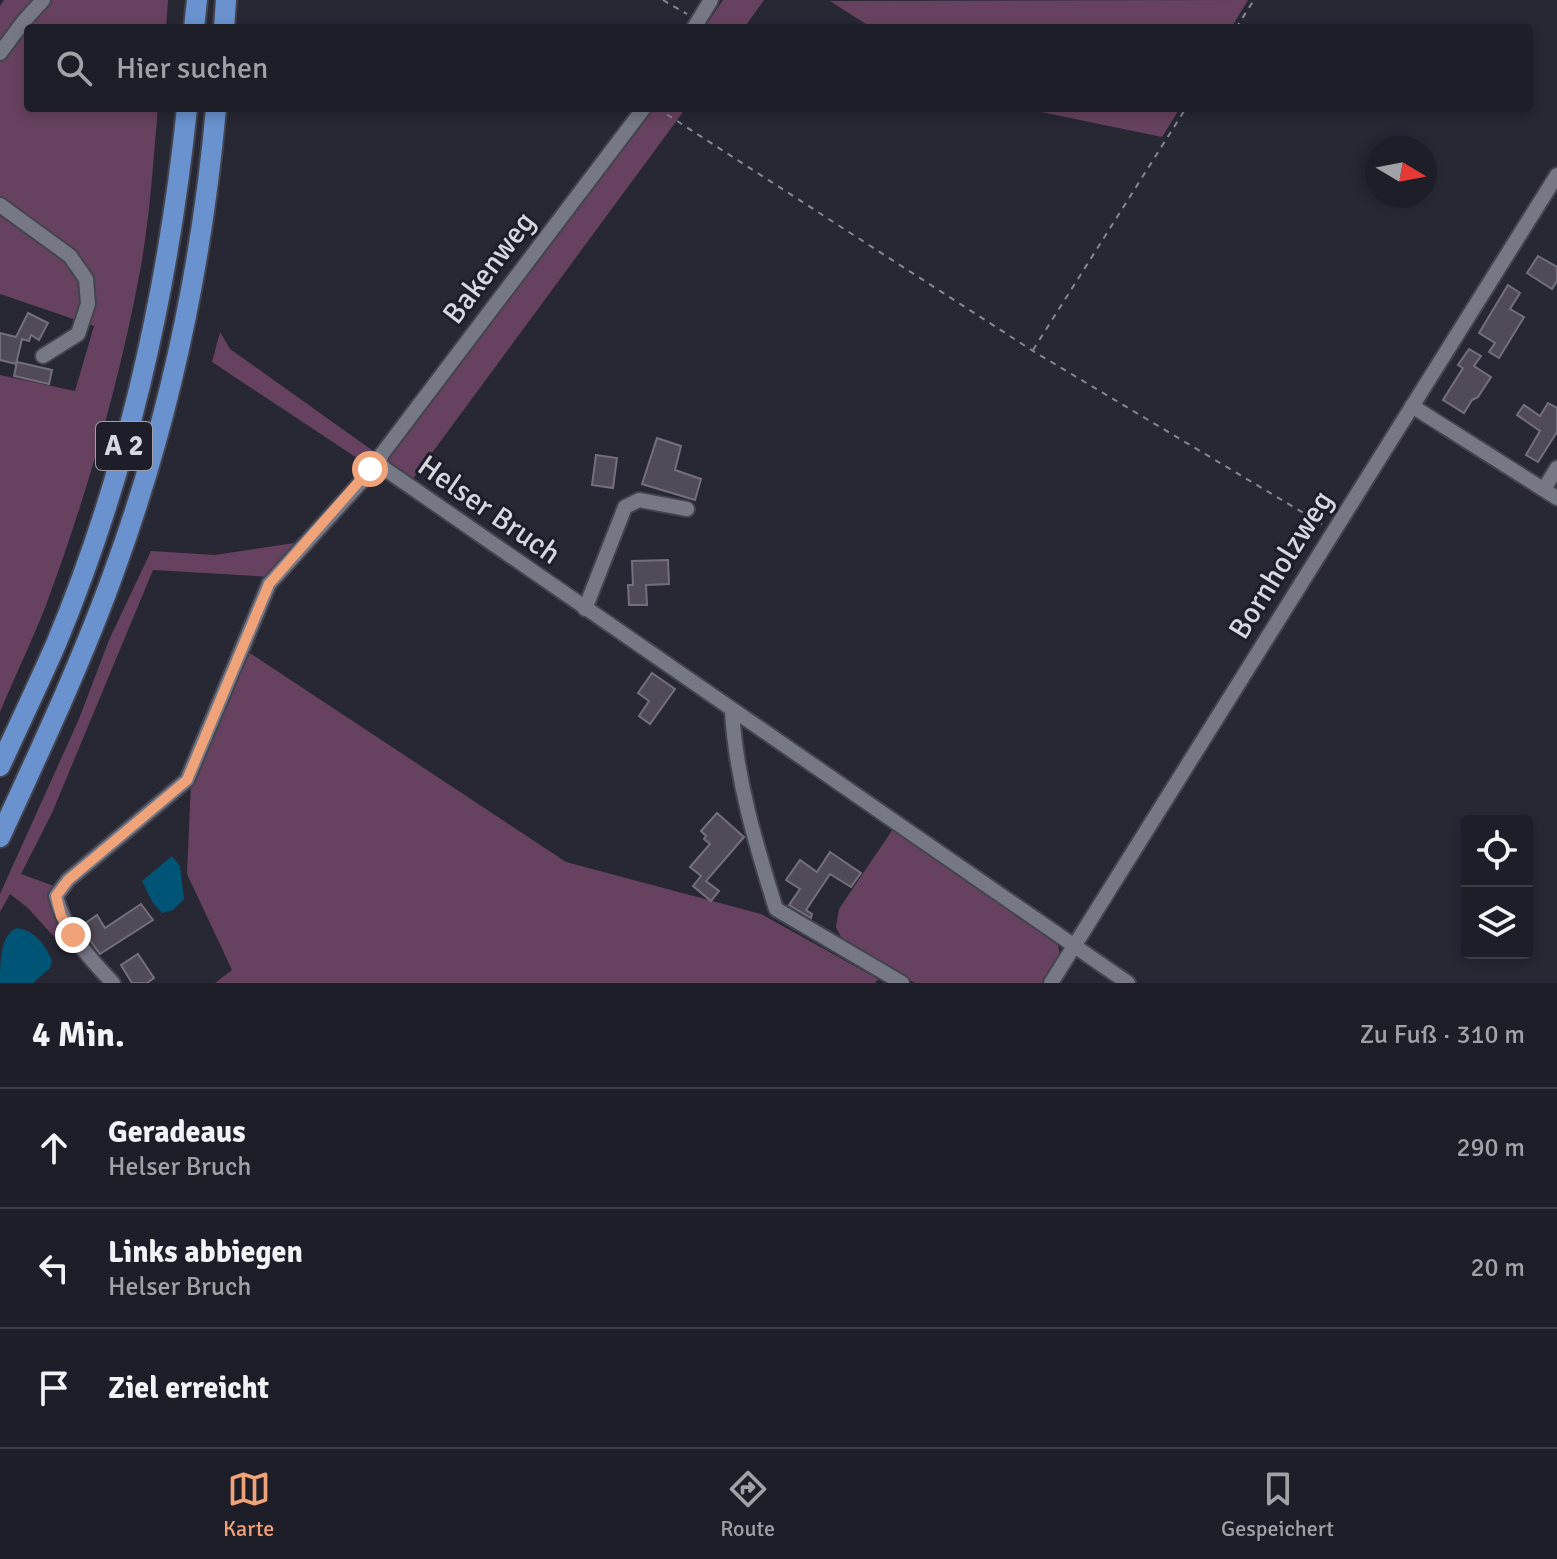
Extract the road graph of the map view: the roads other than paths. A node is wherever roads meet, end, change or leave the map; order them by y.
1 (43, 0) edge
2 (197, 0) edge
3 (226, 0) edge
4 (711, 0) edge
5 (194, 24) edge
6 (224, 24) edge
7 (696, 24) edge
8 (0, 53) edge
9 (187, 112) edge
10 (216, 112) edge
11 (641, 112) edge
12 (1557, 175) edge
13 (0, 205) edge
14 (43, 356) dead end
15 (1412, 406) junction
16 (379, 462) junction
17 (1557, 468) edge
18 (1544, 489) junction
19 (1557, 498) edge
20 (687, 509) dead end
21 (585, 609) junction
22 (732, 711) junction
23 (0, 766) edge
24 (0, 837) edge
25 (1074, 946) junction
26 (113, 983) edge
27 (902, 983) edge
28 (1051, 983) edge
29 (1128, 983) edge

1 - 8 street
2 - 5 highway
3 - 6 highway
4 - 7 street
9 - 23 highway, A 2
10 - 24 highway, A 2
11 - 16 street, Bakenweg
12 - 15 street, Bornholzweg
13 - 14 street
15 - 18 street
15 - 25 street, Bornholzweg
16 - 21 street, Helser Bruch
16 - 26 street, Helser Bruch
17 - 18 street
18 - 19 street
20 - 21 street
21 - 22 street, Helser Bruch
22 - 25 street, Helser Bruch
22 - 27 street
25 - 28 street, Bornholzweg
25 - 29 street, Helser Bruch

